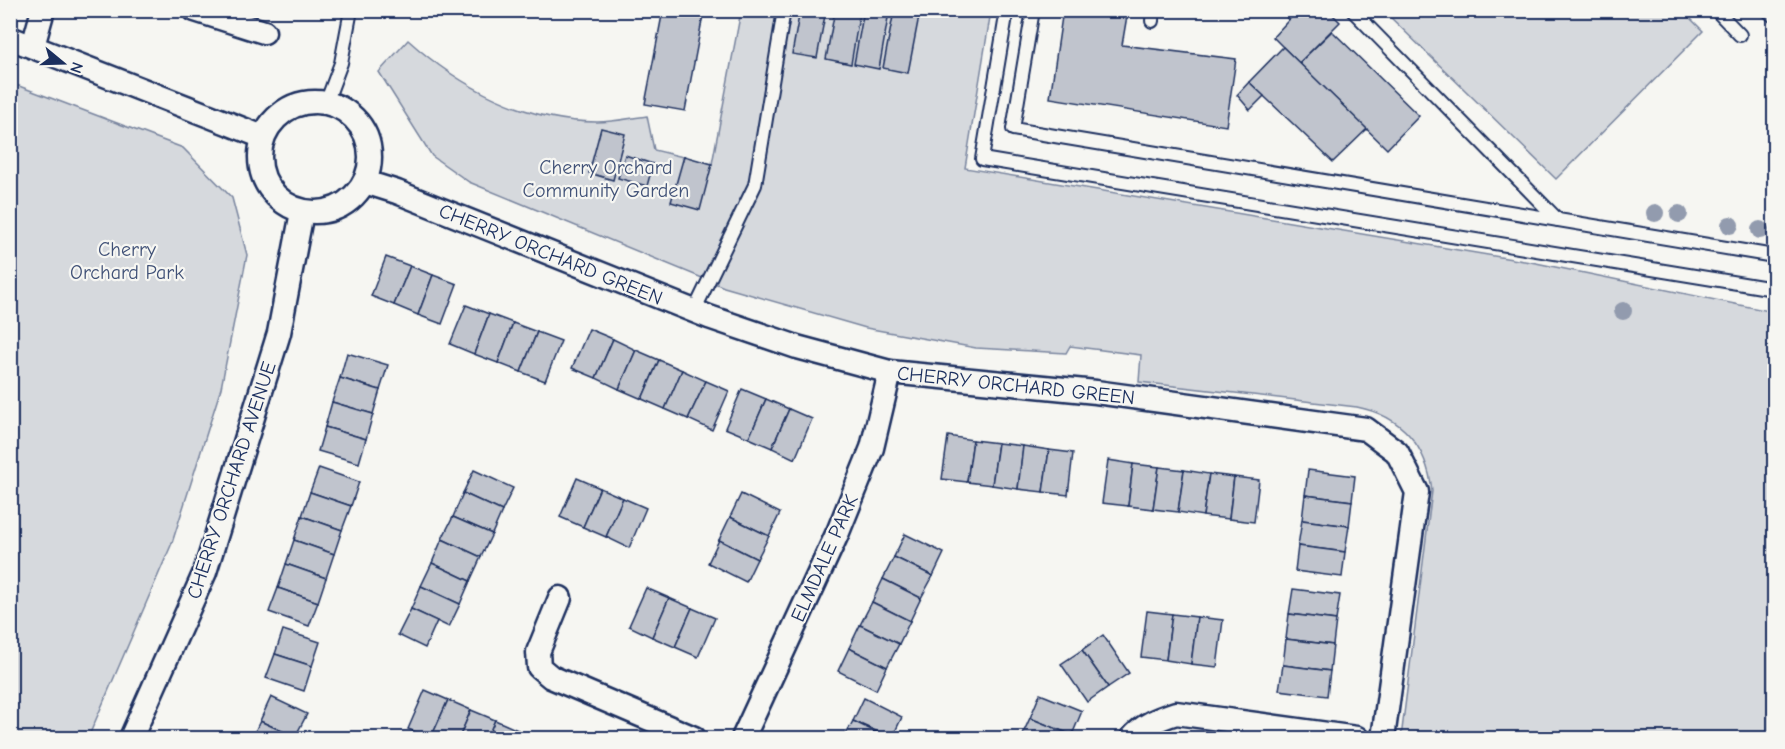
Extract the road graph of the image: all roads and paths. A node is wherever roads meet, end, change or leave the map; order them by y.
1 (43, 10) edge
2 (195, 10) edge
3 (351, 10) edge
4 (784, 10) edge
5 (1006, 10) edge
6 (1033, 10) edge
7 (1352, 10) edge
8 (1716, 10) edge
9 (264, 33) dead end
10 (1740, 35) dead end
11 (10, 38) edge
12 (33, 46) junction
13 (326, 103) junction
14 (263, 136) junction
15 (365, 182) junction
16 (302, 212) junction
17 (1558, 220) junction
18 (1774, 256) edge
19 (1774, 289) edge
20 (694, 311) junction
21 (890, 372) junction
22 (560, 598) dead end
23 (1226, 730) edge
24 (131, 738) edge
25 (694, 738) edge
26 (743, 738) edge
27 (1132, 738) edge
28 (1357, 738) edge
29 (1383, 738) edge

1 - 12 street
2 - 9 street
3 - 13 lane
4 - 20 lane
5 - 19 lane
6 - 17 lane
7 - 17 lane
8 - 10 lane
11 - 12 street
12 - 14 street
13 - 14 street
13 - 15 street
14 - 16 street
15 - 16 street
15 - 20 street, CHERRY ORCHARD GREEN
16 - 24 street, CHERRY ORCHARD AVENUE
17 - 18 lane
20 - 21 street, CHERRY ORCHARD GREEN
21 - 26 street, ELMDALE PARK
21 - 29 street, CHERRY ORCHARD GREEN
22 - 25 street
23 - 27 street
23 - 28 street

